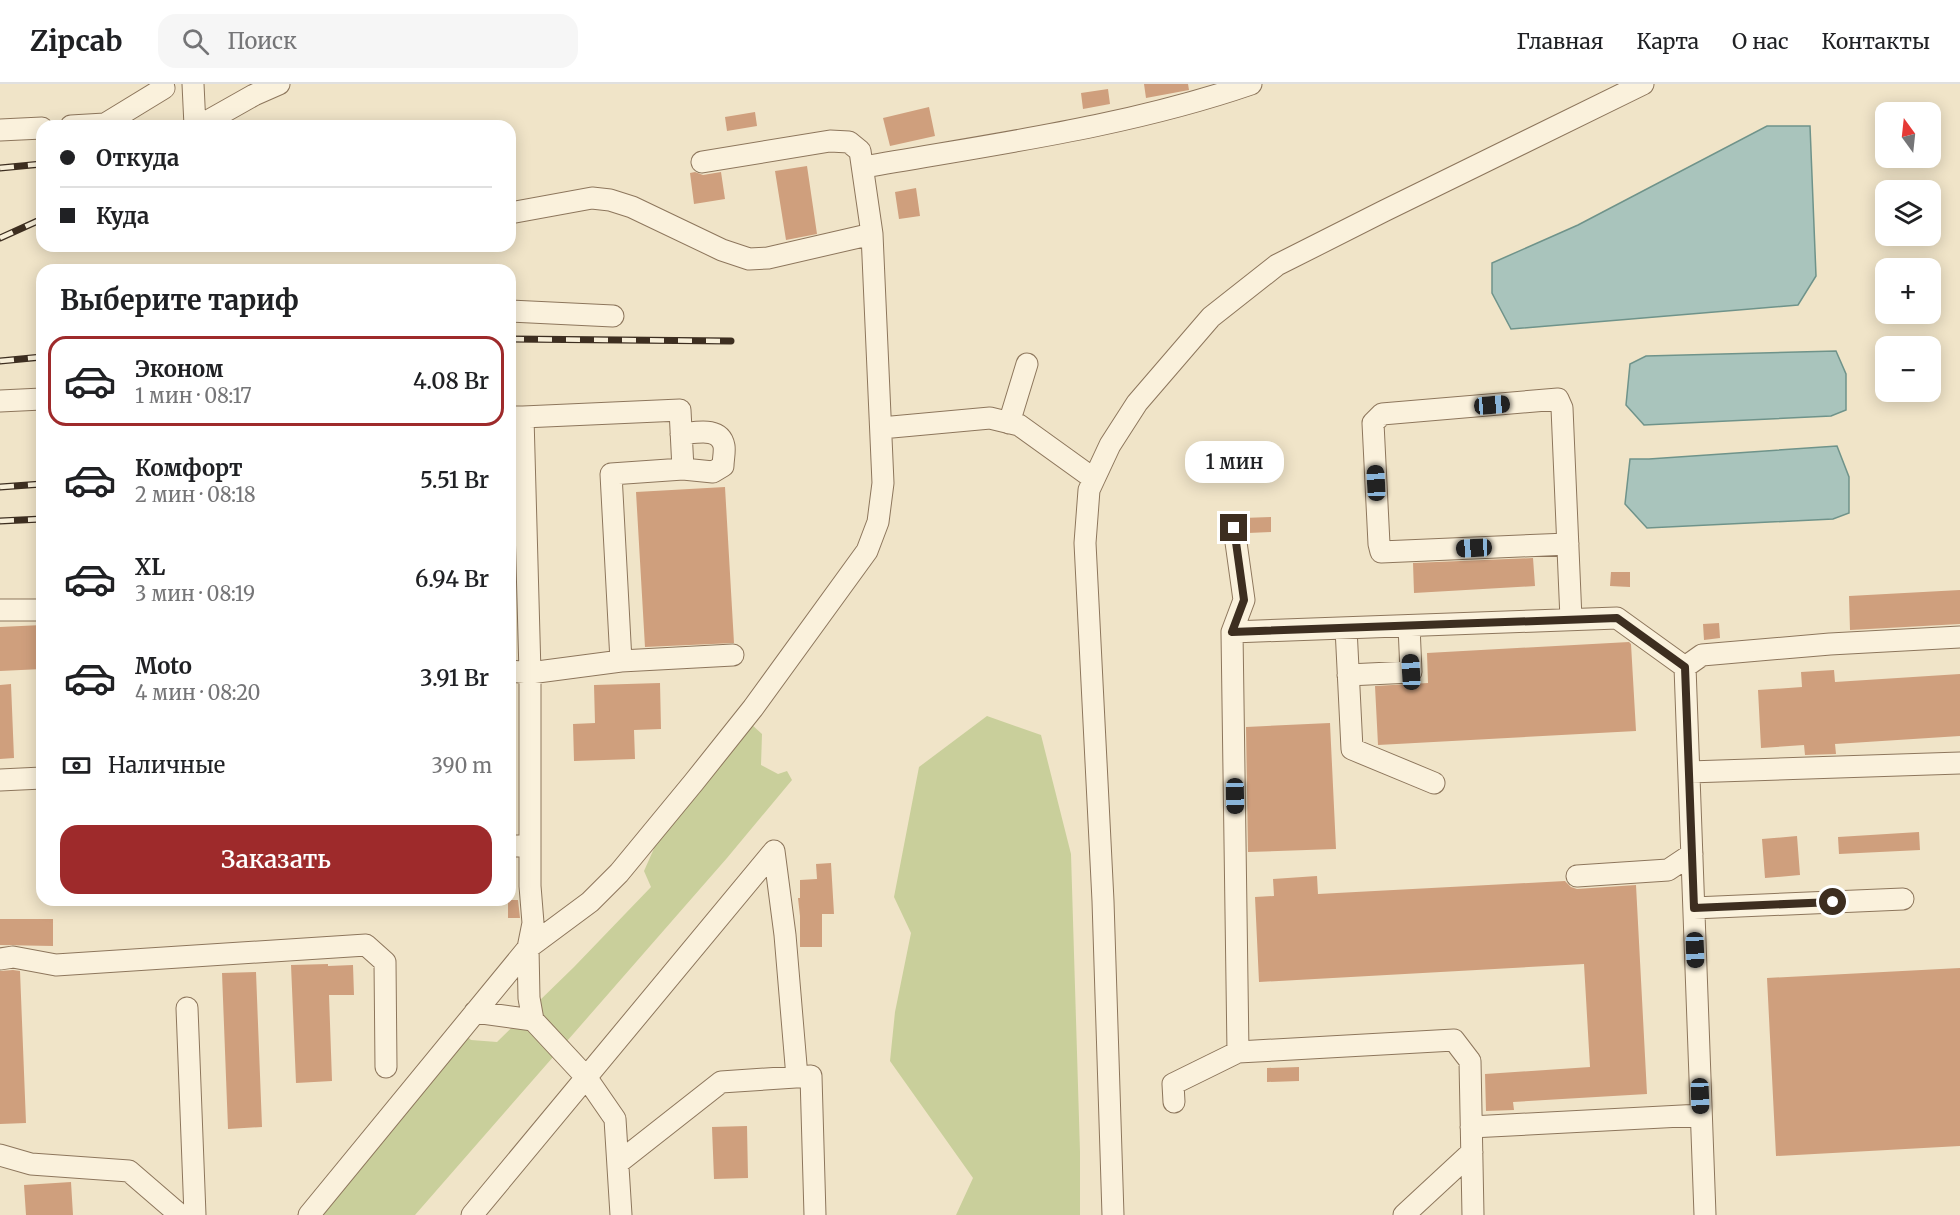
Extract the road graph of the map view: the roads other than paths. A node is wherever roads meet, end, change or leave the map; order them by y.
1 (163, 84) edge
2 (193, 84) edge
3 (279, 84) edge
4 (1251, 84) edge
5 (1643, 84) edge
6 (112, 120) edge
7 (196, 120) edge
8 (208, 120) edge
9 (36, 128) edge
10 (0, 130) edge
11 (702, 162) dead end
12 (864, 167) junction
13 (516, 212) edge
14 (872, 234) junction
15 (516, 311) edge
16 (613, 316) dead end
17 (1027, 364) dead end
18 (36, 399) edge
19 (0, 401) edge
20 (516, 417) edge
21 (1009, 423) junction
22 (881, 428) junction
23 (681, 434) junction
24 (683, 469) junction
25 (1094, 479) junction
26 (1234, 528) dead end
27 (1568, 544) dead end
28 (0, 610) edge
29 (36, 610) edge
30 (1571, 620) junction
31 (1409, 626) junction
32 (1346, 628) junction
33 (1232, 632) junction
34 (1960, 637) edge
35 (733, 655) dead end
36 (621, 662) junction
37 (1685, 667) junction
38 (520, 672) edge
39 (1348, 675) junction
40 (520, 760) edge
41 (1960, 763) edge
42 (1689, 771) junction
43 (36, 778) edge
44 (0, 780) edge
45 (1434, 783) dead end
46 (520, 846) edge
47 (1692, 854) junction
48 (1577, 876) dead end
49 (1903, 899) dead end
50 (1694, 908) junction
51 (528, 948) junction
52 (0, 959) edge
53 (187, 1008) dead end
54 (475, 1012) junction
55 (533, 1020) junction
56 (1238, 1052) junction
57 (386, 1067) dead end
58 (586, 1077) junction
59 (797, 1077) junction
60 (1174, 1102) dead end
61 (1701, 1115) junction
62 (1471, 1127) junction
63 (1472, 1152) junction
64 (0, 1155) edge
65 (618, 1163) junction
66 (618, 1212) edge
67 (180, 1215) edge
68 (195, 1215) edge
69 (309, 1215) edge
70 (472, 1215) edge
71 (815, 1215) edge
72 (1113, 1215) edge
73 (1404, 1215) edge
74 (1473, 1215) edge
75 (1705, 1215) edge

1 - 6 lane
2 - 7 lane
3 - 8 lane
4 - 12 lane
5 - 25 lane
9 - 10 lane
11 - 12 lane
12 - 14 lane
13 - 14 lane
14 - 22 lane
15 - 16 lane
17 - 21 lane
18 - 19 lane
20 - 23 lane
20 - 38 lane
21 - 22 lane
21 - 25 lane
22 - 51 lane
23 - 24 lane
23 - 24 lane
24 - 36 lane
25 - 72 lane
26 - 33 lane
27 - 30 lane
28 - 29 lane
30 - 31 lane
30 - 37 lane
31 - 32 lane
31 - 39 lane
32 - 33 lane
32 - 39 lane
33 - 56 lane
34 - 37 lane
35 - 36 lane
36 - 38 lane
37 - 42 lane
38 - 40 lane
39 - 45 lane
40 - 46 lane
41 - 42 lane
42 - 47 lane
43 - 44 lane
46 - 51 lane
47 - 48 lane
47 - 50 lane
49 - 50 lane
50 - 61 lane
51 - 54 lane
51 - 55 lane
52 - 57 lane
53 - 68 lane
54 - 55 lane
54 - 69 lane
55 - 58 lane
56 - 60 lane
56 - 62 lane
58 - 59 lane
58 - 65 lane
58 - 70 lane
59 - 65 lane
59 - 71 lane
61 - 62 lane
61 - 75 lane
62 - 63 lane
63 - 73 lane
63 - 74 lane
64 - 67 lane
65 - 66 lane

